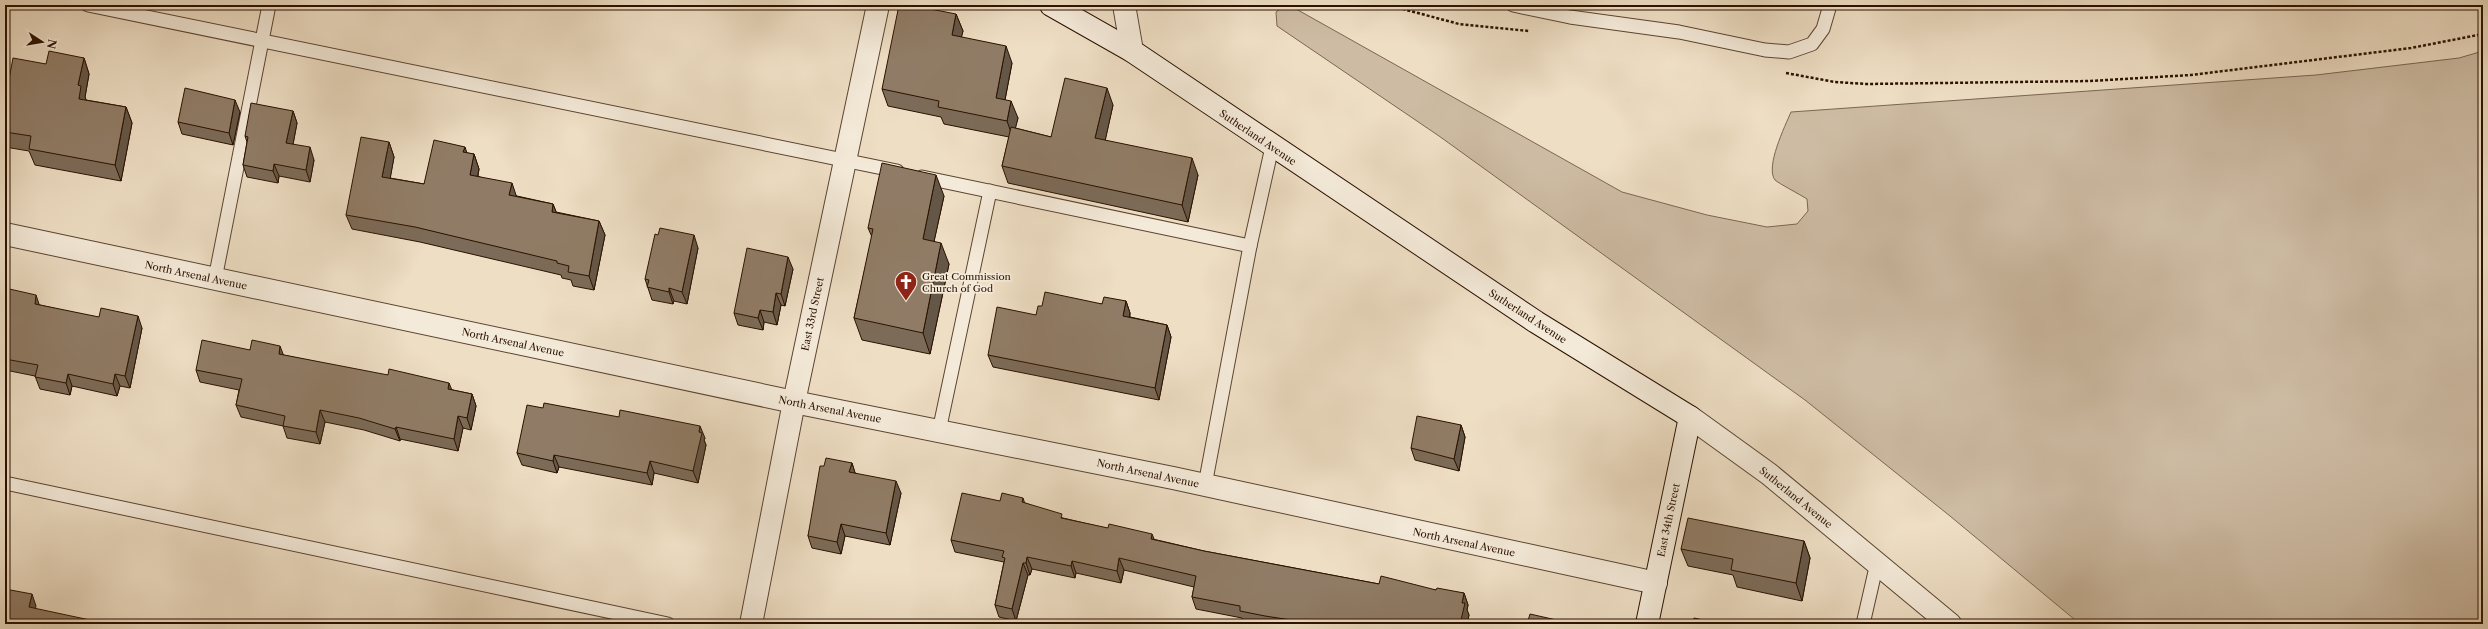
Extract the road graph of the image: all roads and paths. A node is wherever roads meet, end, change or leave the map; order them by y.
1 (88, 5) edge
2 (269, 5) edge
3 (878, 5) edge
4 (1051, 5) edge
5 (1124, 5) edge
6 (1513, 5) edge
7 (1830, 5) edge
8 (2483, 34) edge
9 (262, 41) junction
10 (1132, 51) junction
11 (1966, 83) dead end
12 (1272, 147) junction
13 (845, 160) junction
14 (990, 191) junction
15 (5, 234) edge
16 (1250, 246) junction
17 (215, 279) junction
18 (794, 402) junction
19 (1690, 417) junction
20 (940, 431) junction
21 (5, 483) edge
22 (1205, 485) junction
23 (1877, 563) junction
24 (1656, 583) junction
25 (668, 624) edge
26 (751, 624) edge
27 (1647, 624) edge
28 (1863, 624) edge
29 (1950, 624) edge

1 - 9 lane
2 - 9 lane
3 - 13 street, East 33rd Street
4 - 10 street, Sutherland Avenue
5 - 10 street
6 - 7 lane
8 - 11 path
9 - 13 lane
9 - 17 lane
10 - 12 street, Sutherland Avenue
12 - 16 lane
12 - 19 street, Sutherland Avenue
13 - 14 lane
13 - 18 street, East 33rd Street
14 - 16 lane
14 - 20 lane
15 - 17 street, North Arsenal Avenue
16 - 22 lane
17 - 18 street, North Arsenal Avenue
18 - 20 street, North Arsenal Avenue
18 - 26 street, East 33rd Street
19 - 23 street, Sutherland Avenue
19 - 24 street, East 34th Street
20 - 22 street, North Arsenal Avenue
21 - 25 lane
22 - 24 street, North Arsenal Avenue
23 - 28 lane
23 - 29 street, Sutherland Avenue
24 - 27 street, East 34th Street

